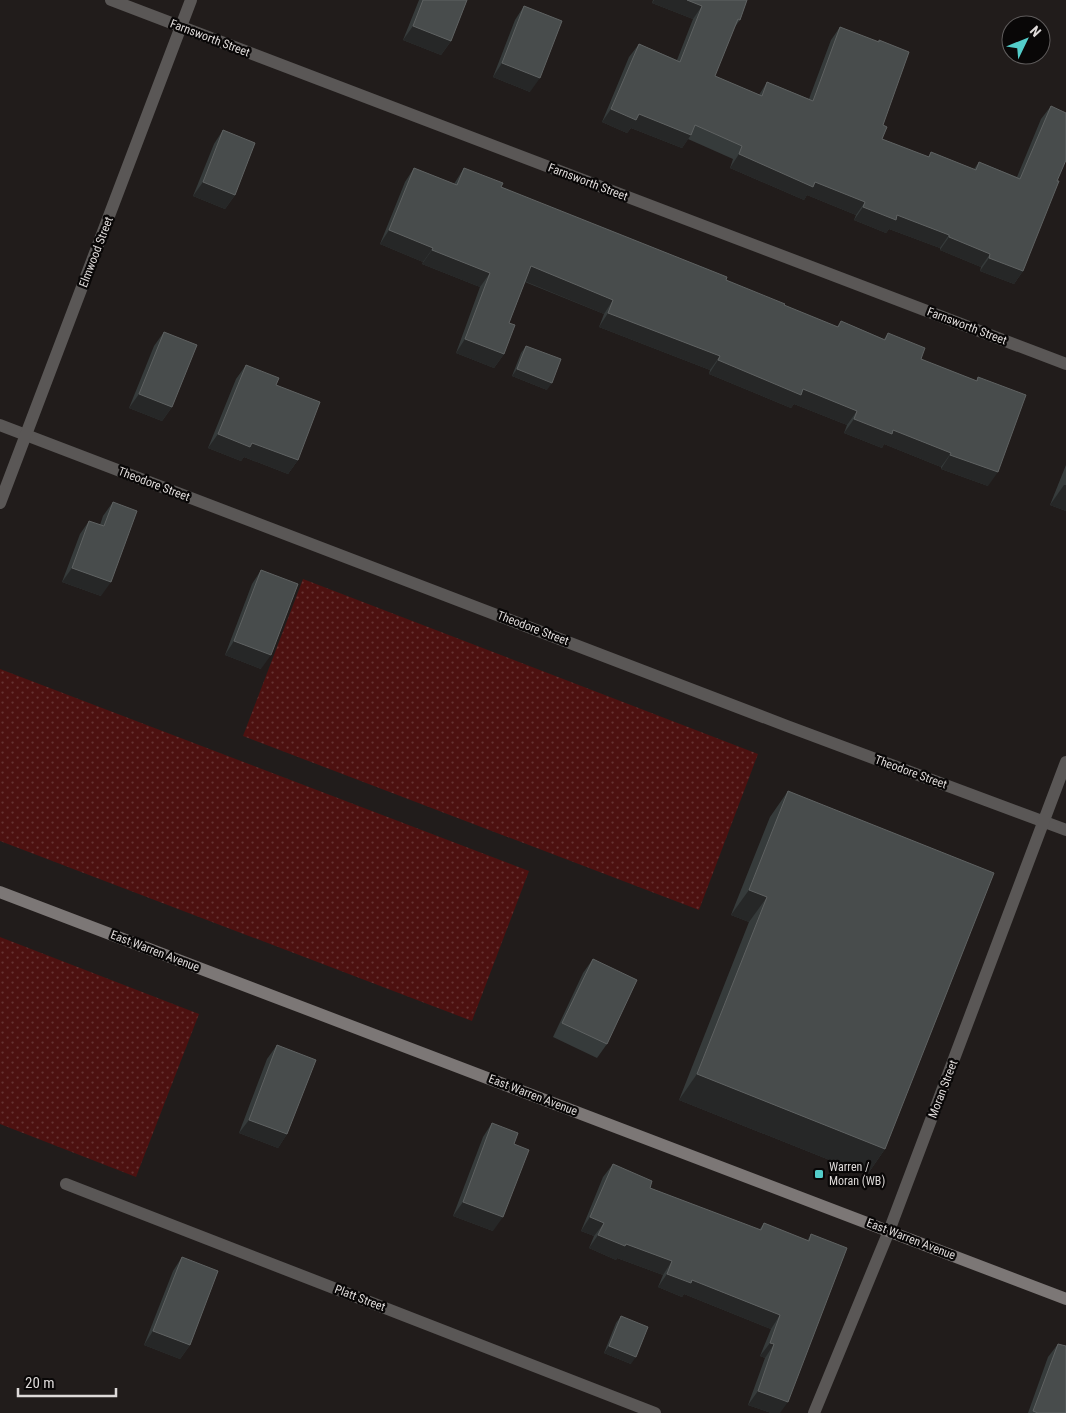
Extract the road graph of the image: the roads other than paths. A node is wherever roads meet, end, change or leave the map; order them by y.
1 (111, 0) edge
2 (191, 0) edge
3 (181, 27) junction
4 (1066, 364) edge
5 (0, 425) edge
6 (26, 435) junction
7 (0, 503) edge
8 (1066, 762) edge
9 (1044, 821) junction
10 (1066, 830) edge
11 (0, 892) edge
12 (66, 1184) dead end
13 (889, 1230) junction
14 (1066, 1299) edge
15 (655, 1413) edge
16 (814, 1413) edge

1 - 3 street, Farnsworth Street
2 - 3 street, Elmwood Street
3 - 4 street, Farnsworth Street
3 - 6 street, Elmwood Street
5 - 6 street, Theodore Street
6 - 7 street, Elmwood Street
6 - 9 street, Theodore Street
8 - 9 street, Moran Street
9 - 10 street, Theodore Street
9 - 13 street, Moran Street
11 - 13 main road, East Warren Avenue
12 - 15 street, Platt Street
13 - 14 main road, East Warren Avenue
13 - 16 street, Moran Street

